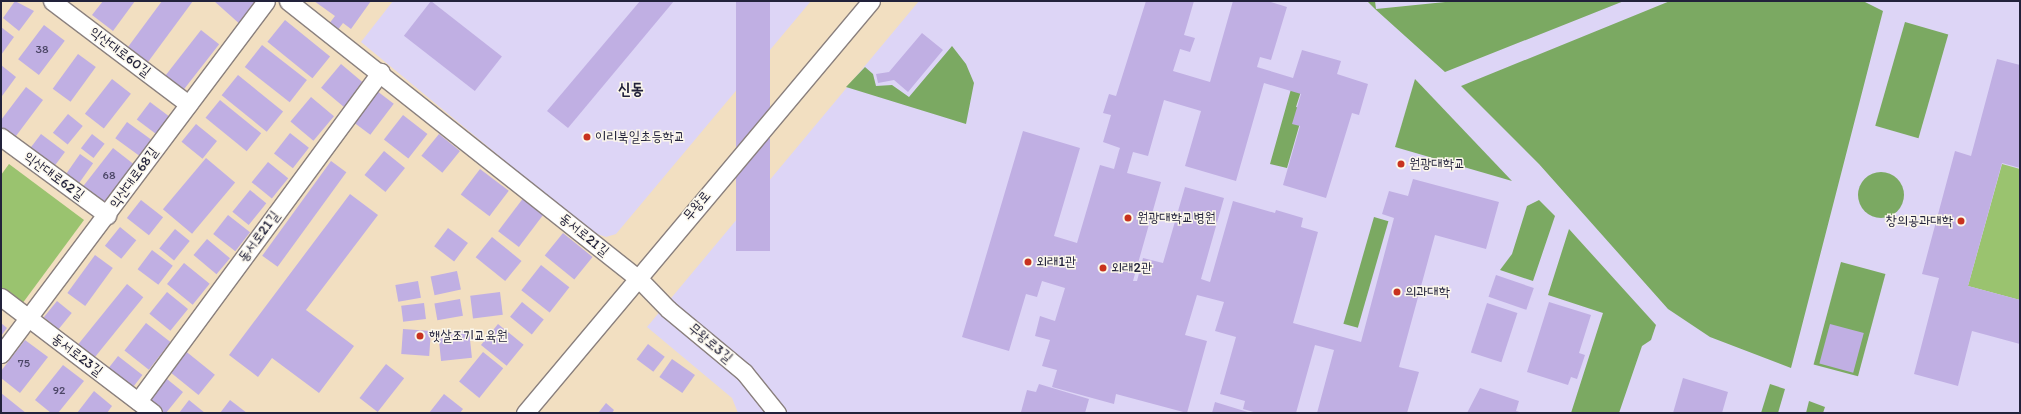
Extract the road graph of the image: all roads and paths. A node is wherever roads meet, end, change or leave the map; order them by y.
1 (52, 1) edge
2 (266, 1) edge
3 (288, 1) edge
4 (872, 1) edge
5 (381, 72) junction
6 (188, 104) junction
7 (1, 138) edge
8 (107, 215) junction
9 (638, 278) junction
10 (1, 297) edge
11 (29, 318) junction
12 (1, 354) edge
13 (138, 401) junction
14 (153, 413) edge
15 (525, 413) edge
16 (777, 413) edge

1 - 6 street, 익산대로60길
2 - 6 street, 익산대로68길
3 - 5 street, 동서로21길
4 - 9 street, 무왕로
5 - 9 street, 동서로21길
5 - 13 street, 동서로21길
6 - 8 street, 익산대로68길
7 - 8 street, 익산대로62길
8 - 11 street, 익산대로68길
9 - 15 street, 무왕로
9 - 16 street, 무왕로3길
10 - 11 street, 동서로23길
11 - 12 street, 익산대로68길
11 - 13 street, 동서로23길
13 - 14 street, 동서로23길

